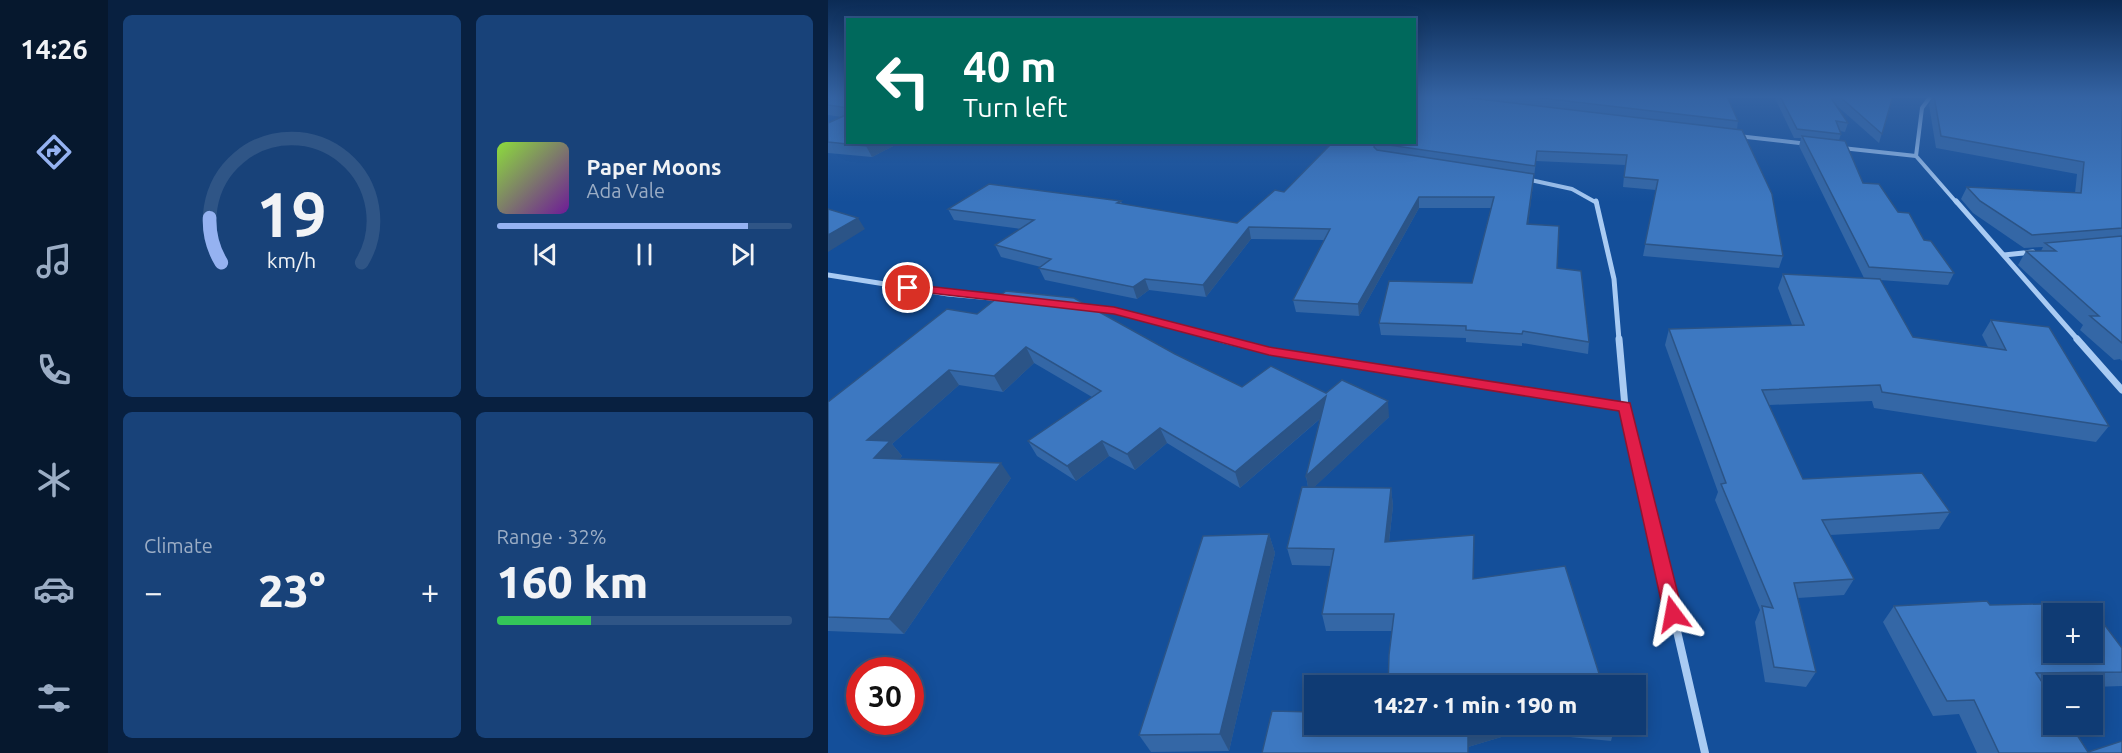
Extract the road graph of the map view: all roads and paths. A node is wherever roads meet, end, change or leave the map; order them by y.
1 (1919, 131) edge
2 (1733, 135) edge
3 (1813, 144) edge
4 (1836, 147) edge
5 (1916, 156) junction
6 (1516, 178) edge
7 (2039, 252) edge
8 (2004, 255) junction
9 (828, 275) edge
10 (1007, 300) edge
11 (1078, 307) edge
12 (2122, 390) edge
13 (1625, 407) junction
14 (1705, 753) edge

1 - 5 street
2 - 3 street
4 - 5 street
5 - 8 street
6 - 13 street
7 - 8 street
8 - 12 street
9 - 10 street
11 - 13 street
13 - 14 street

